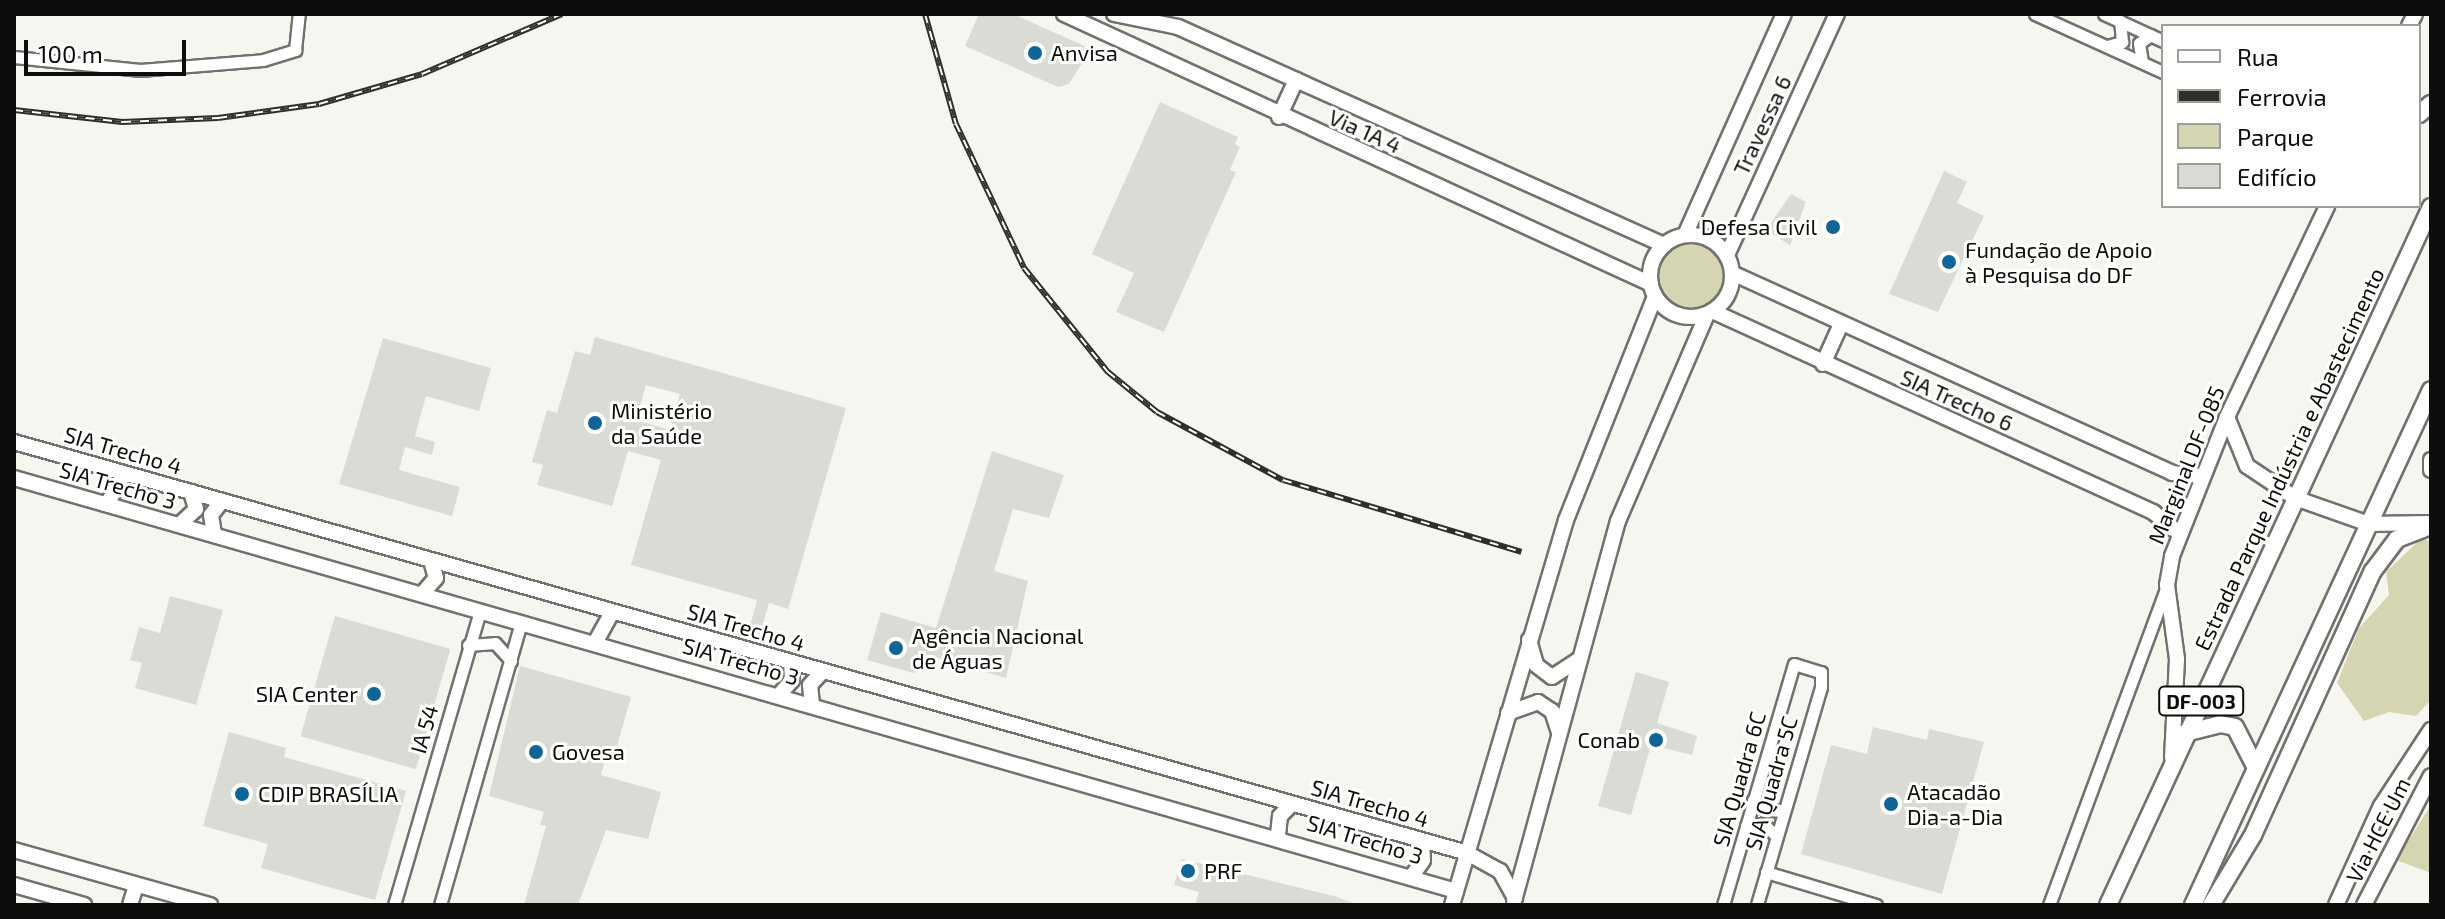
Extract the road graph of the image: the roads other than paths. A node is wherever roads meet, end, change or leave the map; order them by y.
1 (299, 14) edge
2 (1064, 14) edge
3 (1114, 14) edge
4 (1784, 14) edge
5 (1837, 14) edge
6 (2035, 14) edge
7 (2104, 14) edge
8 (2120, 21) junction
9 (2151, 35) junction
10 (2161, 40) edge
11 (2107, 46) junction
12 (14, 57) edge
13 (2142, 62) junction
14 (2161, 71) edge
15 (1296, 80) junction
16 (1279, 117) junction
17 (2431, 207) edge
18 (2326, 208) edge
19 (1685, 235) junction
20 (1664, 245) junction
21 (1727, 255) junction
22 (1732, 273) junction
23 (1653, 290) junction
24 (1709, 312) junction
25 (1841, 324) junction
26 (1823, 364) junction
27 (2431, 390) edge
28 (2227, 417) junction
29 (14, 442) edge
30 (2431, 460) edge
31 (2431, 470) edge
32 (124, 474) junction
33 (2203, 476) junction
34 (14, 478) edge
35 (191, 492) junction
36 (2295, 498) junction
37 (222, 501) junction
38 (107, 504) junction
39 (2369, 524) junction
40 (179, 525) junction
41 (2431, 525) edge
42 (214, 534) junction
43 (2180, 534) junction
44 (431, 561) junction
45 (2167, 585) junction
46 (422, 594) junction
47 (480, 611) junction
48 (612, 612) junction
49 (521, 623) junction
50 (1529, 639) junction
51 (595, 643) junction
52 (468, 645) junction
53 (1582, 656) junction
54 (511, 661) junction
55 (791, 663) junction
56 (1794, 664) joint
57 (822, 672) junction
58 (780, 694) junction
59 (812, 704) junction
60 (1508, 713) junction
61 (2431, 730) edge
62 (1560, 733) junction
63 (2185, 733) junction
64 (2172, 758) junction
65 (2256, 768) junction
66 (2431, 776) edge
67 (2397, 780) junction
68 (1753, 800) junction
69 (1292, 804) junction
70 (1784, 811) junction
71 (1746, 826) junction
72 (1278, 835) junction
73 (1777, 836) junction
74 (2398, 836) junction
75 (1422, 842) junction
76 (2360, 849) junction
77 (14, 850) edge
78 (1467, 853) junction
79 (2381, 867) junction
80 (1766, 872) junction
81 (1412, 876) junction
82 (14, 885) edge
83 (136, 885) junction
84 (1454, 898) edge
85 (1513, 902) edge
86 (84, 905) edge
87 (130, 905) edge
88 (210, 905) edge
89 (394, 905) edge
90 (440, 905) edge
91 (1723, 905) edge
92 (1757, 905) edge
93 (1876, 905) edge
94 (2049, 905) edge
95 (2108, 905) edge
96 (2193, 905) edge
97 (2211, 905) edge
98 (2336, 905) edge
99 (2364, 905) edge

1 - 12 street
2 - 16 main road, Via 1A 4
3 - 15 main road, Via 1A 4
4 - 19 main road
5 - 21 main road, Travessa 6
6 - 11 street
7 - 8 street
8 - 9 street
8 - 11 street
9 - 10 street
9 - 13 street
11 - 13 street
13 - 14 street
15 - 16 main road
15 - 20 main road, Via 1A 4
16 - 23 main road, Via 1A 4
17 - 36 highway, Estrada Parque Indústria e Abastecimento / DF-003
18 - 28 main road, Marginal DF-085
19 - 20 main road
19 - 21 main road
20 - 23 main road
21 - 22 main road
22 - 24 main road
22 - 25 main road, SIA Trecho 6
23 - 24 main road
23 - 50 main road
24 - 26 main road, SIA Trecho 6
24 - 53 main road
25 - 26 main road
25 - 33 main road, SIA Trecho 6
26 - 43 main road, SIA Trecho 6
27 - 39 highway, DF-003
28 - 33 main road, Marginal DF-085
28 - 36 main road
29 - 32 main road, SIA Trecho 4
30 - 31 main road
32 - 35 main road, SIA Trecho 4
32 - 38 main road
33 - 43 main road, Marginal DF-085
34 - 38 main road, SIA Trecho 3
35 - 37 main road, SIA Trecho 4
35 - 40 main road
36 - 39 main road
36 - 63 highway, Estrada Parque Indústria e Abastecimento / DF-003
37 - 42 main road
37 - 44 main road, SIA Trecho 4
38 - 40 main road, SIA Trecho 3
39 - 41 main road
39 - 65 highway, DF-003
40 - 42 main road, SIA Trecho 3
41 - 97 highway
42 - 46 main road, SIA Trecho 3
43 - 45 main road, Marginal DF-085
44 - 46 main road
44 - 48 main road, SIA Trecho 4
45 - 64 main road, Marginal DF-085
45 - 94 street
46 - 47 main road, SIA Trecho 3
47 - 49 main road, SIA Trecho 3
47 - 52 street, IA 54
48 - 51 main road
48 - 55 main road, SIA Trecho 4
49 - 51 main road, SIA Trecho 3
49 - 54 street
50 - 53 main road
50 - 60 main road
51 - 58 main road, SIA Trecho 3
52 - 54 street
52 - 89 street, IA 54
53 - 62 main road
54 - 90 street
55 - 57 main road, SIA Trecho 4
55 - 58 main road
56 - 68 street, SIA Quadra 6C
56 - 70 street, SIA Quadra 5C
57 - 59 main road
57 - 69 main road, SIA Trecho 4
58 - 59 main road, SIA Trecho 3
59 - 72 main road, SIA Trecho 3
60 - 62 main road
60 - 78 main road
61 - 67 main road
62 - 85 main road
63 - 64 highway, Estrada Parque Indústria e Abastecimento / DF-003
63 - 65 highway
64 - 95 highway, Estrada Parque Indústria e Abastecimento / DF-003
65 - 96 highway, DF-003
66 - 74 main road, Via HCE Um
67 - 74 main road
67 - 76 main road
68 - 70 street
68 - 71 street, SIA Quadra 6C
69 - 72 main road
69 - 75 main road, SIA Trecho 4
70 - 73 street, SIA Quadra 5C
71 - 73 street
71 - 91 street, SIA Quadra 6C
72 - 81 main road, SIA Trecho 3
73 - 80 street, SIA Quadra 5C
74 - 79 main road, Via HCE Um
75 - 78 main road, SIA Trecho 4
75 - 81 main road
76 - 79 main road
76 - 98 main road
77 - 83 main road
78 - 84 main road
78 - 85 main road, SIA Trecho 4
79 - 99 main road, Via HCE Um
80 - 92 street, SIA Quadra 5C
80 - 93 street
81 - 84 main road, SIA Trecho 3
82 - 86 main road
83 - 87 main road
83 - 88 main road

